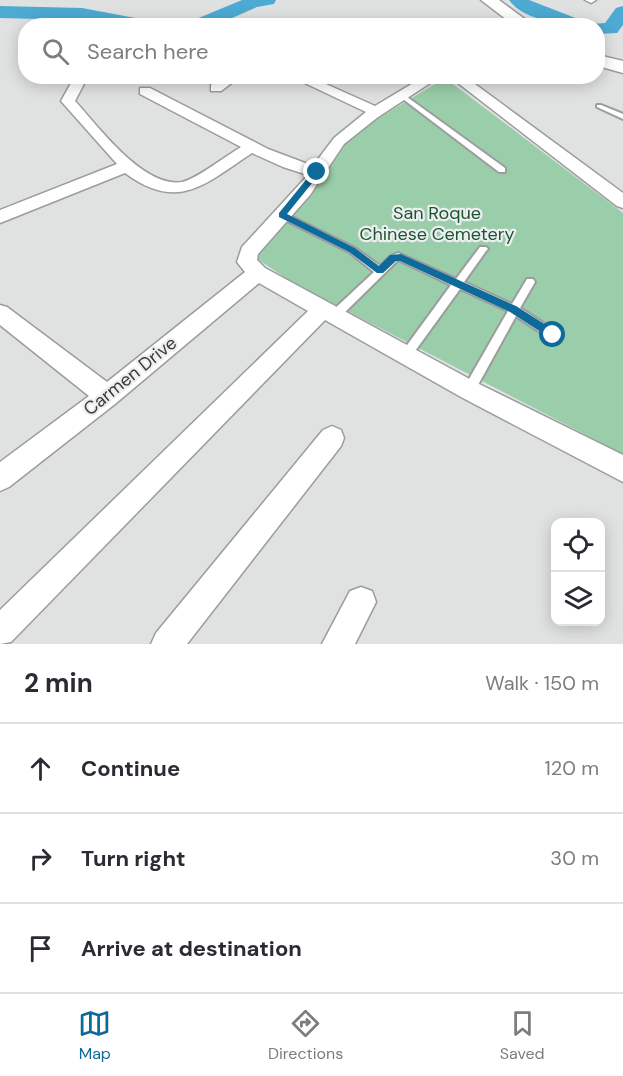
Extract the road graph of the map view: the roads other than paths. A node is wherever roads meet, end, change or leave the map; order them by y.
1 (489, 0) edge
2 (515, 18) edge
3 (605, 62) edge
4 (623, 67) edge
5 (78, 84) edge
6 (222, 84) edge
7 (314, 84) edge
8 (421, 84) edge
9 (466, 84) edge
10 (216, 88) dead end
11 (145, 91) dead end
12 (401, 95) junction
13 (599, 106) dead end
14 (377, 112) junction
15 (623, 117) edge
16 (251, 147) junction
17 (127, 166) junction
18 (502, 170) dead end
19 (317, 172) junction
20 (623, 202) edge
21 (282, 215) junction
22 (0, 218) edge
23 (483, 249) dead end
24 (380, 271) junction
25 (258, 273) junction
26 (458, 282) junction
27 (530, 282) dead end
28 (513, 309) junction
29 (329, 311) junction
30 (0, 313) edge
31 (553, 335) dead end
32 (406, 355) junction
33 (469, 390) junction
34 (106, 396) junction
35 (332, 438) dead end
36 (623, 469) edge
37 (0, 478) edge
38 (361, 602) dead end
39 (0, 631) edge
40 (167, 644) edge
41 (338, 644) edge

1 - 2 main road
3 - 4 main road
5 - 17 street
6 - 10 street
7 - 14 street
8 - 12 street
9 - 20 street
11 - 16 street
12 - 14 street
12 - 18 lane
13 - 15 lane
14 - 19 street
16 - 17 street
16 - 19 street
17 - 22 street
19 - 21 street
21 - 24 lane
21 - 25 street
23 - 26 lane
24 - 26 lane
24 - 29 lane
25 - 29 street
25 - 34 street, Carmen Drive
26 - 28 lane
26 - 32 lane
27 - 28 lane
28 - 31 lane
28 - 33 lane
29 - 32 street
29 - 39 street
30 - 34 street
32 - 33 street
33 - 36 street
34 - 37 street, Carmen Drive
35 - 40 street
38 - 41 street

